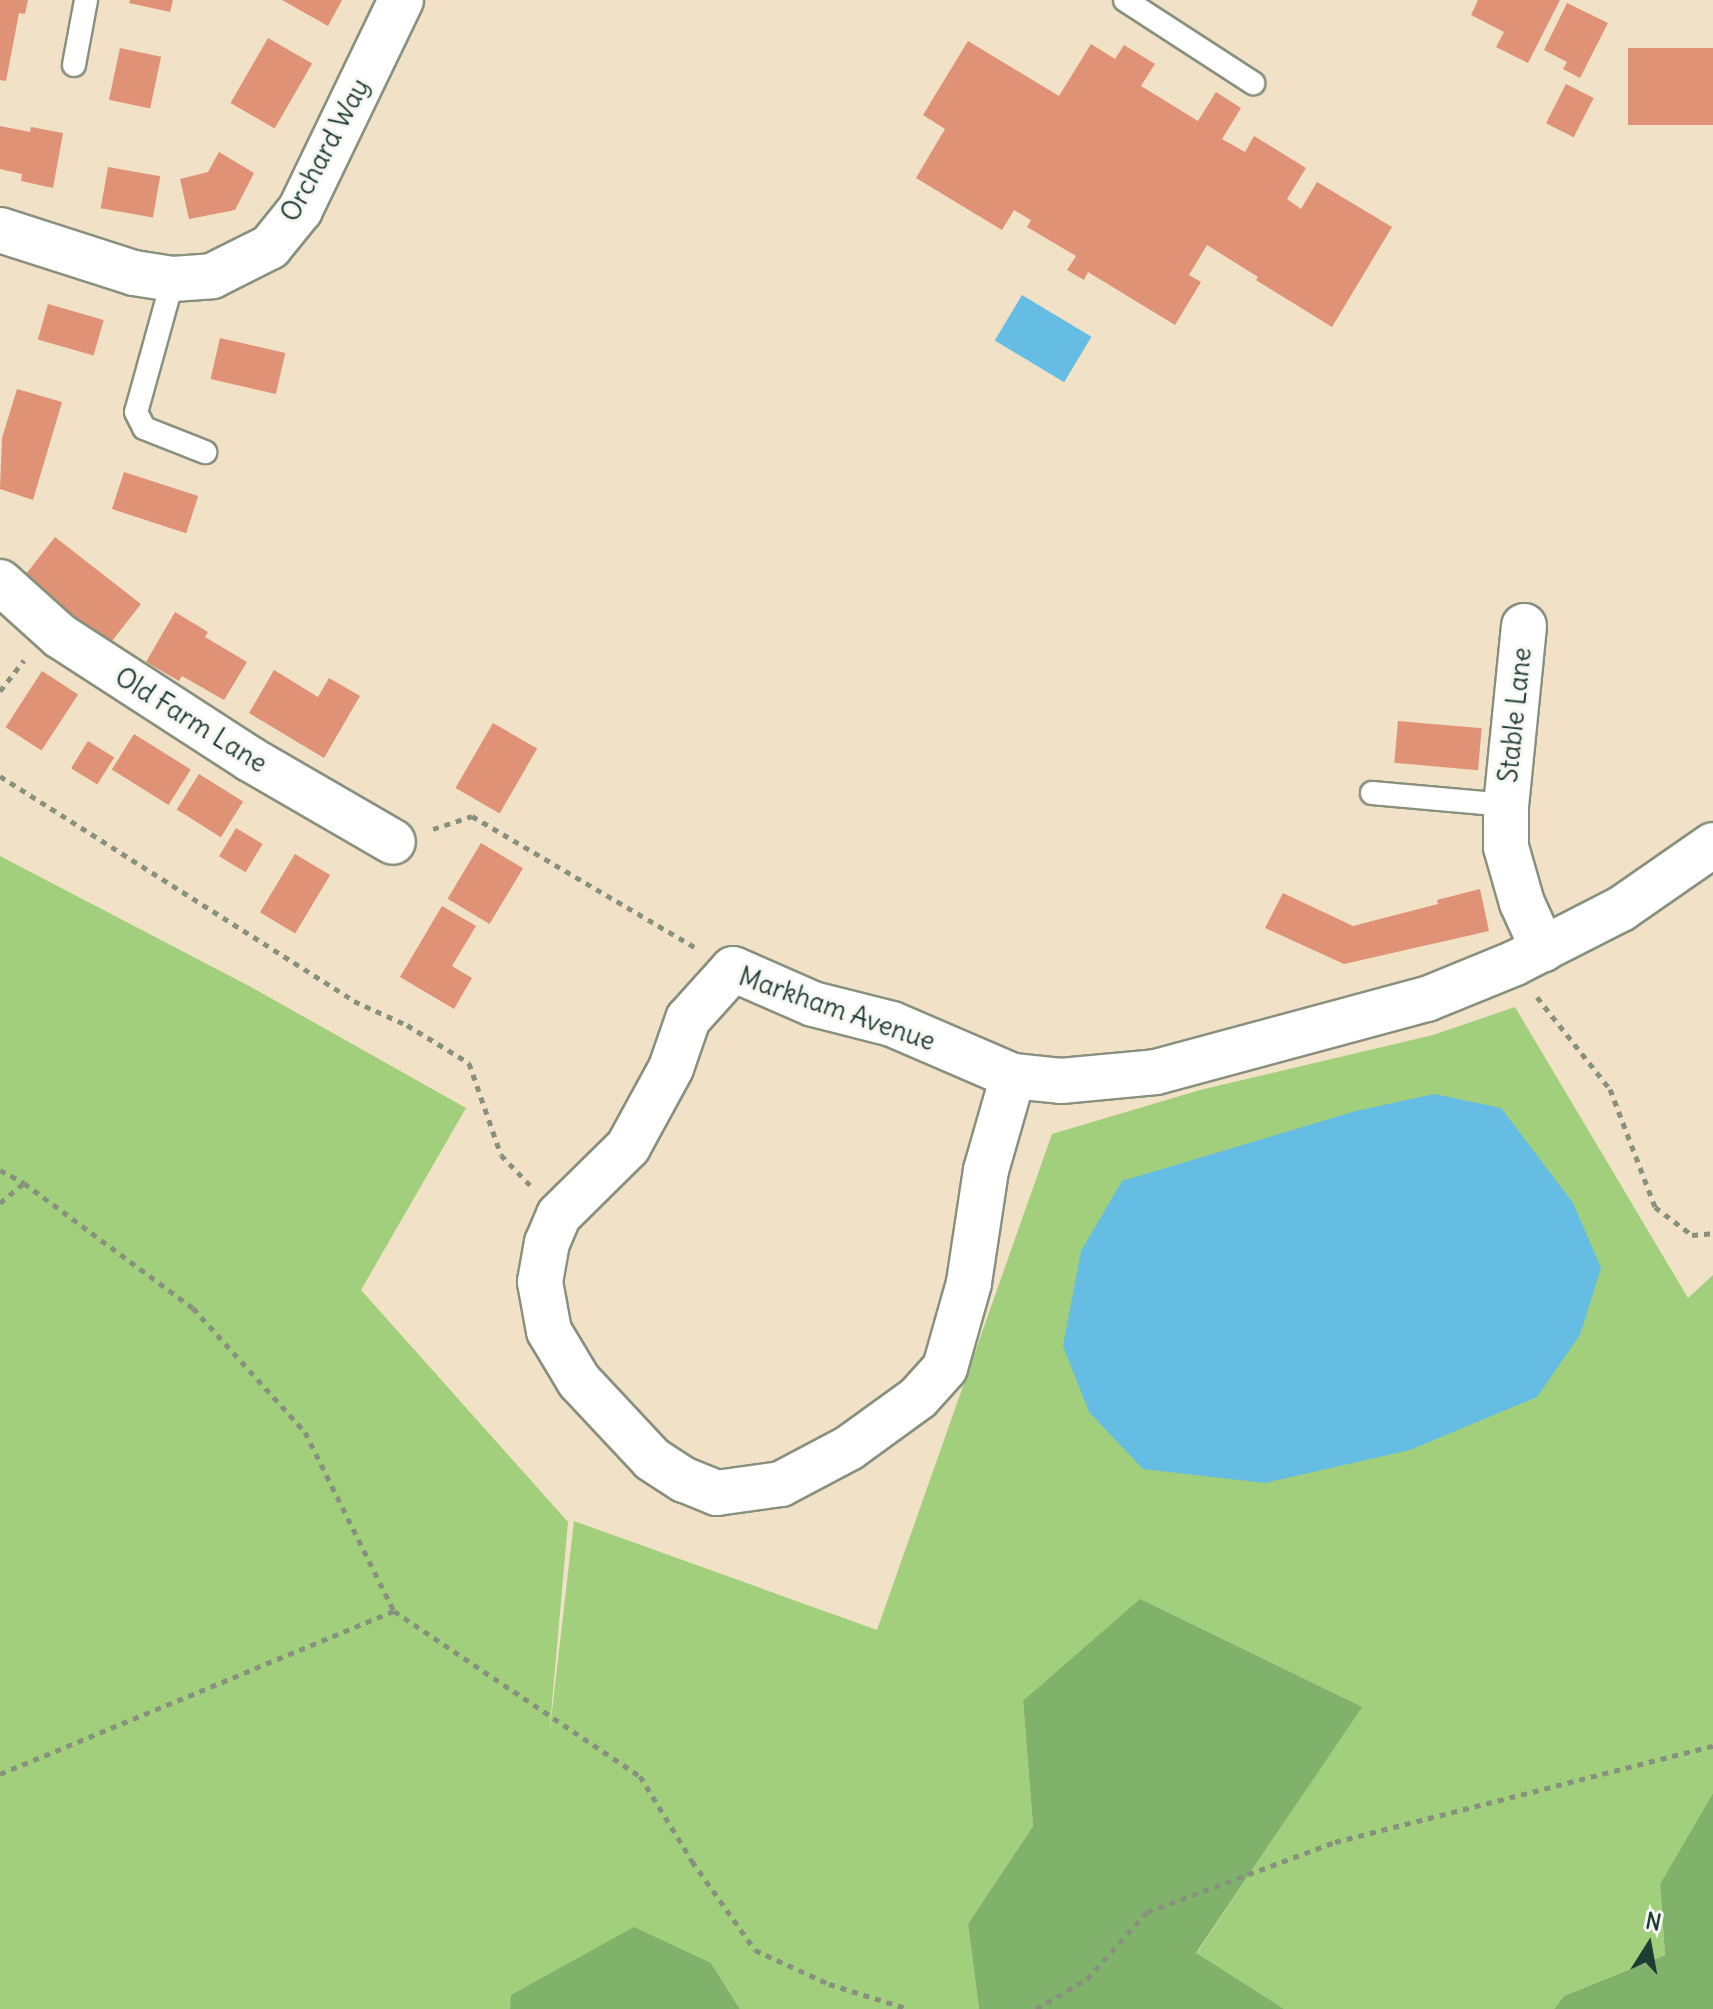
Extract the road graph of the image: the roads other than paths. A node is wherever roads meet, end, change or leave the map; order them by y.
1 (86, 0) edge
2 (401, 0) edge
3 (1125, 0) edge
4 (74, 65) dead end
5 (1253, 83) dead end
6 (0, 230) edge
7 (173, 279) junction
8 (205, 452) dead end
9 (0, 582) edge
10 (1524, 626) dead end
11 (1372, 793) dead end
12 (1506, 805) junction
13 (393, 842) road end
14 (1713, 845) edge
15 (1529, 956) junction
16 (1013, 1076) junction

1 - 4 lane
2 - 7 street, Orchard Way
3 - 5 lane
6 - 7 street, Orchard Way
7 - 8 lane
9 - 13 street, Old Farm Lane
10 - 12 street, Stable Lane
11 - 12 lane, Stable Lane
12 - 15 street, Stable Lane
14 - 15 street, Markham Avenue
15 - 16 street, Markham Avenue
16 - 16 street, Markham Avenue

